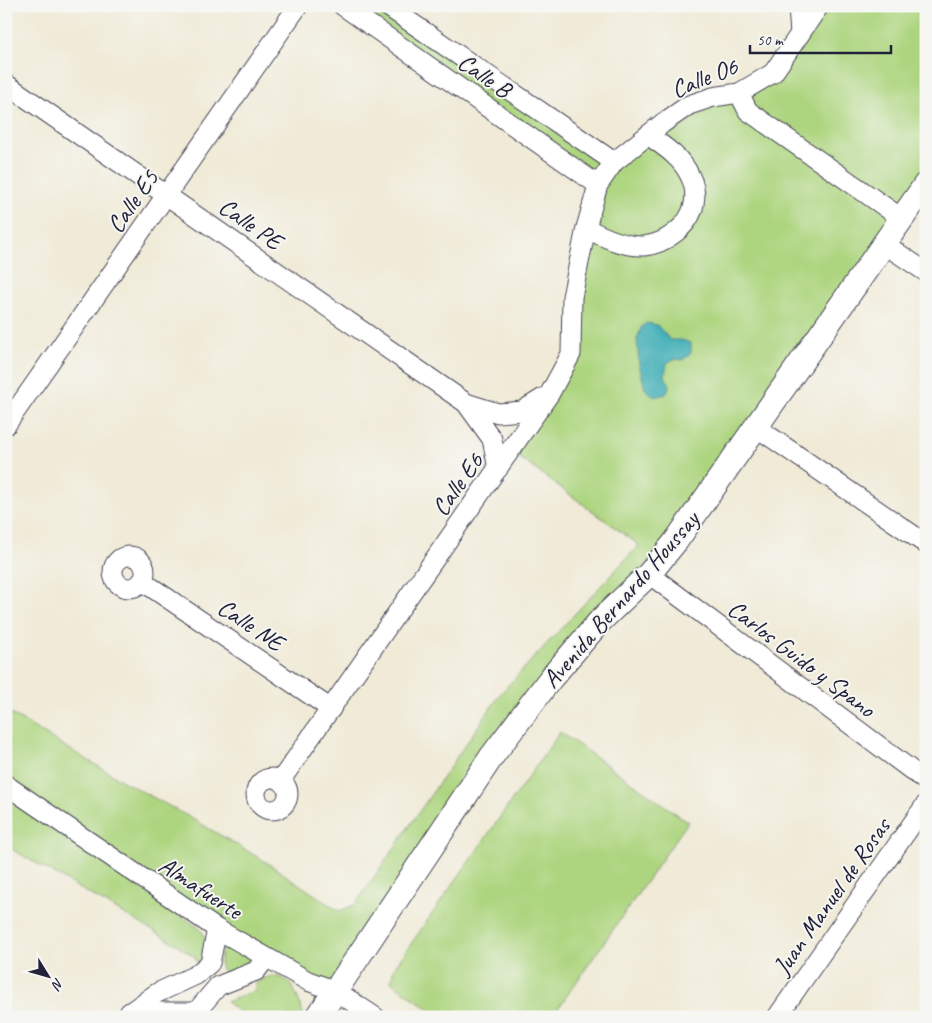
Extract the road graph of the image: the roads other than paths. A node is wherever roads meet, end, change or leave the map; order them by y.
1 (298, 6) edge
2 (344, 6) edge
3 (387, 6) edge
4 (798, 6) edge
5 (819, 6) edge
6 (800, 34) junction
7 (6, 84) edge
8 (739, 93) junction
9 (648, 135) junction
10 (614, 162) junction
11 (926, 184) edge
12 (598, 185) junction
13 (166, 195) junction
14 (901, 218) junction
15 (586, 228) junction
16 (884, 244) junction
17 (926, 272) edge
18 (550, 393) junction
19 (466, 403) junction
20 (6, 425) edge
21 (756, 427) junction
22 (498, 469) junction
23 (926, 544) edge
24 (648, 574) junction
25 (142, 581) dead end
26 (331, 708) junction
27 (281, 780) dead end
28 (926, 781) edge
29 (6, 785) edge
30 (926, 804) edge
31 (217, 929) junction
32 (266, 958) junction
33 (210, 962) junction
34 (218, 986) junction
35 (336, 991) junction
36 (124, 1015) edge
37 (318, 1017) edge
38 (375, 1017) edge
39 (777, 1017) edge

1 - 13 street, Calle E5
2 - 12 street, Calle B
3 - 10 street, Calle B
4 - 6 street
5 - 6 street, Calle O6
6 - 8 street, Calle O6
7 - 13 street, Calle PE
8 - 9 street, Calle O6
8 - 14 street
9 - 10 street, Calle O6
9 - 15 street
10 - 12 street, Calle O6
11 - 14 main road, Avenida Bernardo Houssay
12 - 15 street, Calle E6
13 - 19 street, Calle PE
13 - 20 street, Calle E5
14 - 16 main road, Avenida Bernardo Houssay
15 - 18 street, Calle E6
16 - 17 street
16 - 21 main road, Avenida Bernardo Houssay
18 - 19 street, Calle PE
18 - 22 street, Calle E6
19 - 22 street, Calle PE
21 - 23 street
21 - 24 main road, Avenida Bernardo Houssay
22 - 26 street, Calle E6
24 - 28 street, Carlos Guido y Spano
24 - 35 main road, Avenida Bernardo Houssay
25 - 26 street, Calle NE
26 - 27 street, Calle E6
29 - 31 street, Almafuerte
30 - 39 street, Juan Manuel de Rosas
31 - 32 street, Almafuerte
31 - 33 street
32 - 34 street
32 - 35 street, Almafuerte
33 - 34 street
33 - 36 street
34 - 36 street
35 - 37 main road, Avenida Bernardo Houssay
35 - 38 street, Almafuerte

